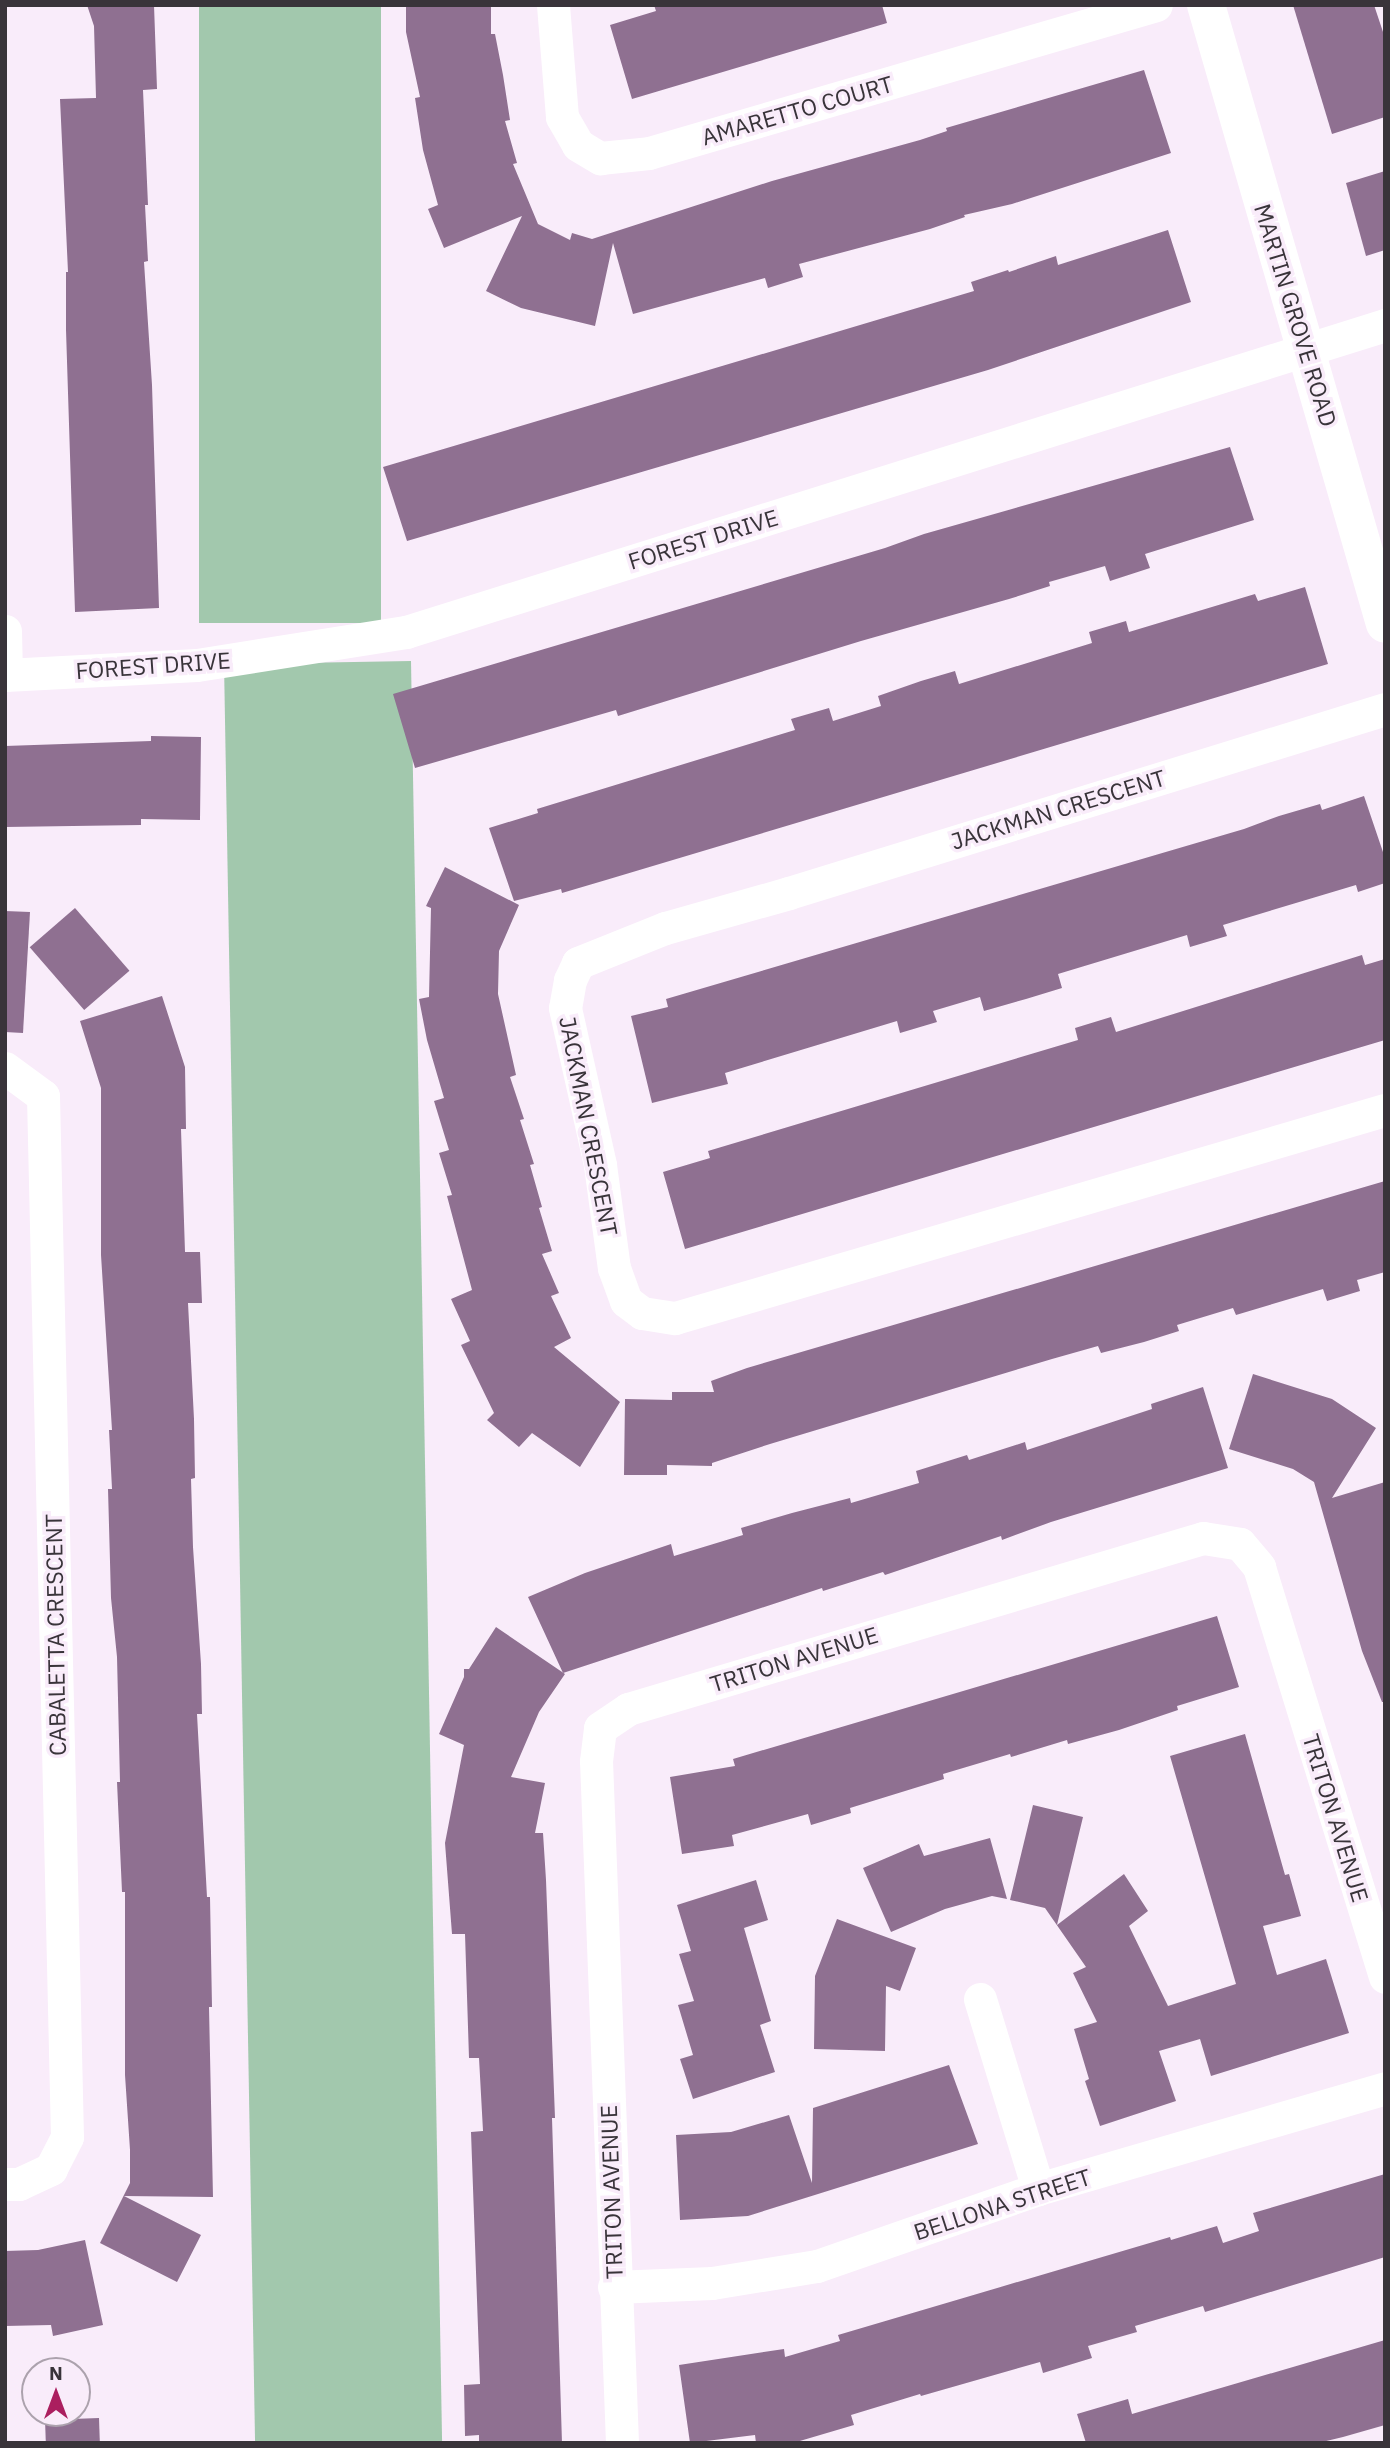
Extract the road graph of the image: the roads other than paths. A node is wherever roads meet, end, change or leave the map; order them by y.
1 (552, 5) edge
2 (1156, 5) edge
3 (1206, 5) edge
4 (1385, 325) edge
5 (1306, 348) junction
6 (1385, 624) edge
7 (5, 631) edge
8 (6, 675) edge
9 (1385, 709) edge
10 (5, 1068) edge
11 (1385, 1110) edge
12 (1385, 1977) edge
13 (980, 1998) dead end
14 (1385, 2088) edge
15 (5, 2184) edge
16 (1038, 2189) junction
17 (614, 2287) junction
18 (622, 2443) edge

1 - 2 street, AMARETTO COURT
3 - 5 street, MARTIN GROVE ROAD
4 - 5 street, FOREST DRIVE
5 - 6 street, MARTIN GROVE ROAD
5 - 8 street, FOREST DRIVE
7 - 8 street
9 - 11 street, JACKMAN CRESCENT
10 - 15 street, CABALETTA CRESCENT
12 - 17 street, TRITON AVENUE
13 - 16 street
14 - 16 street, BELLONA STREET
16 - 17 street, BELLONA STREET
17 - 18 street, TRITON AVENUE

